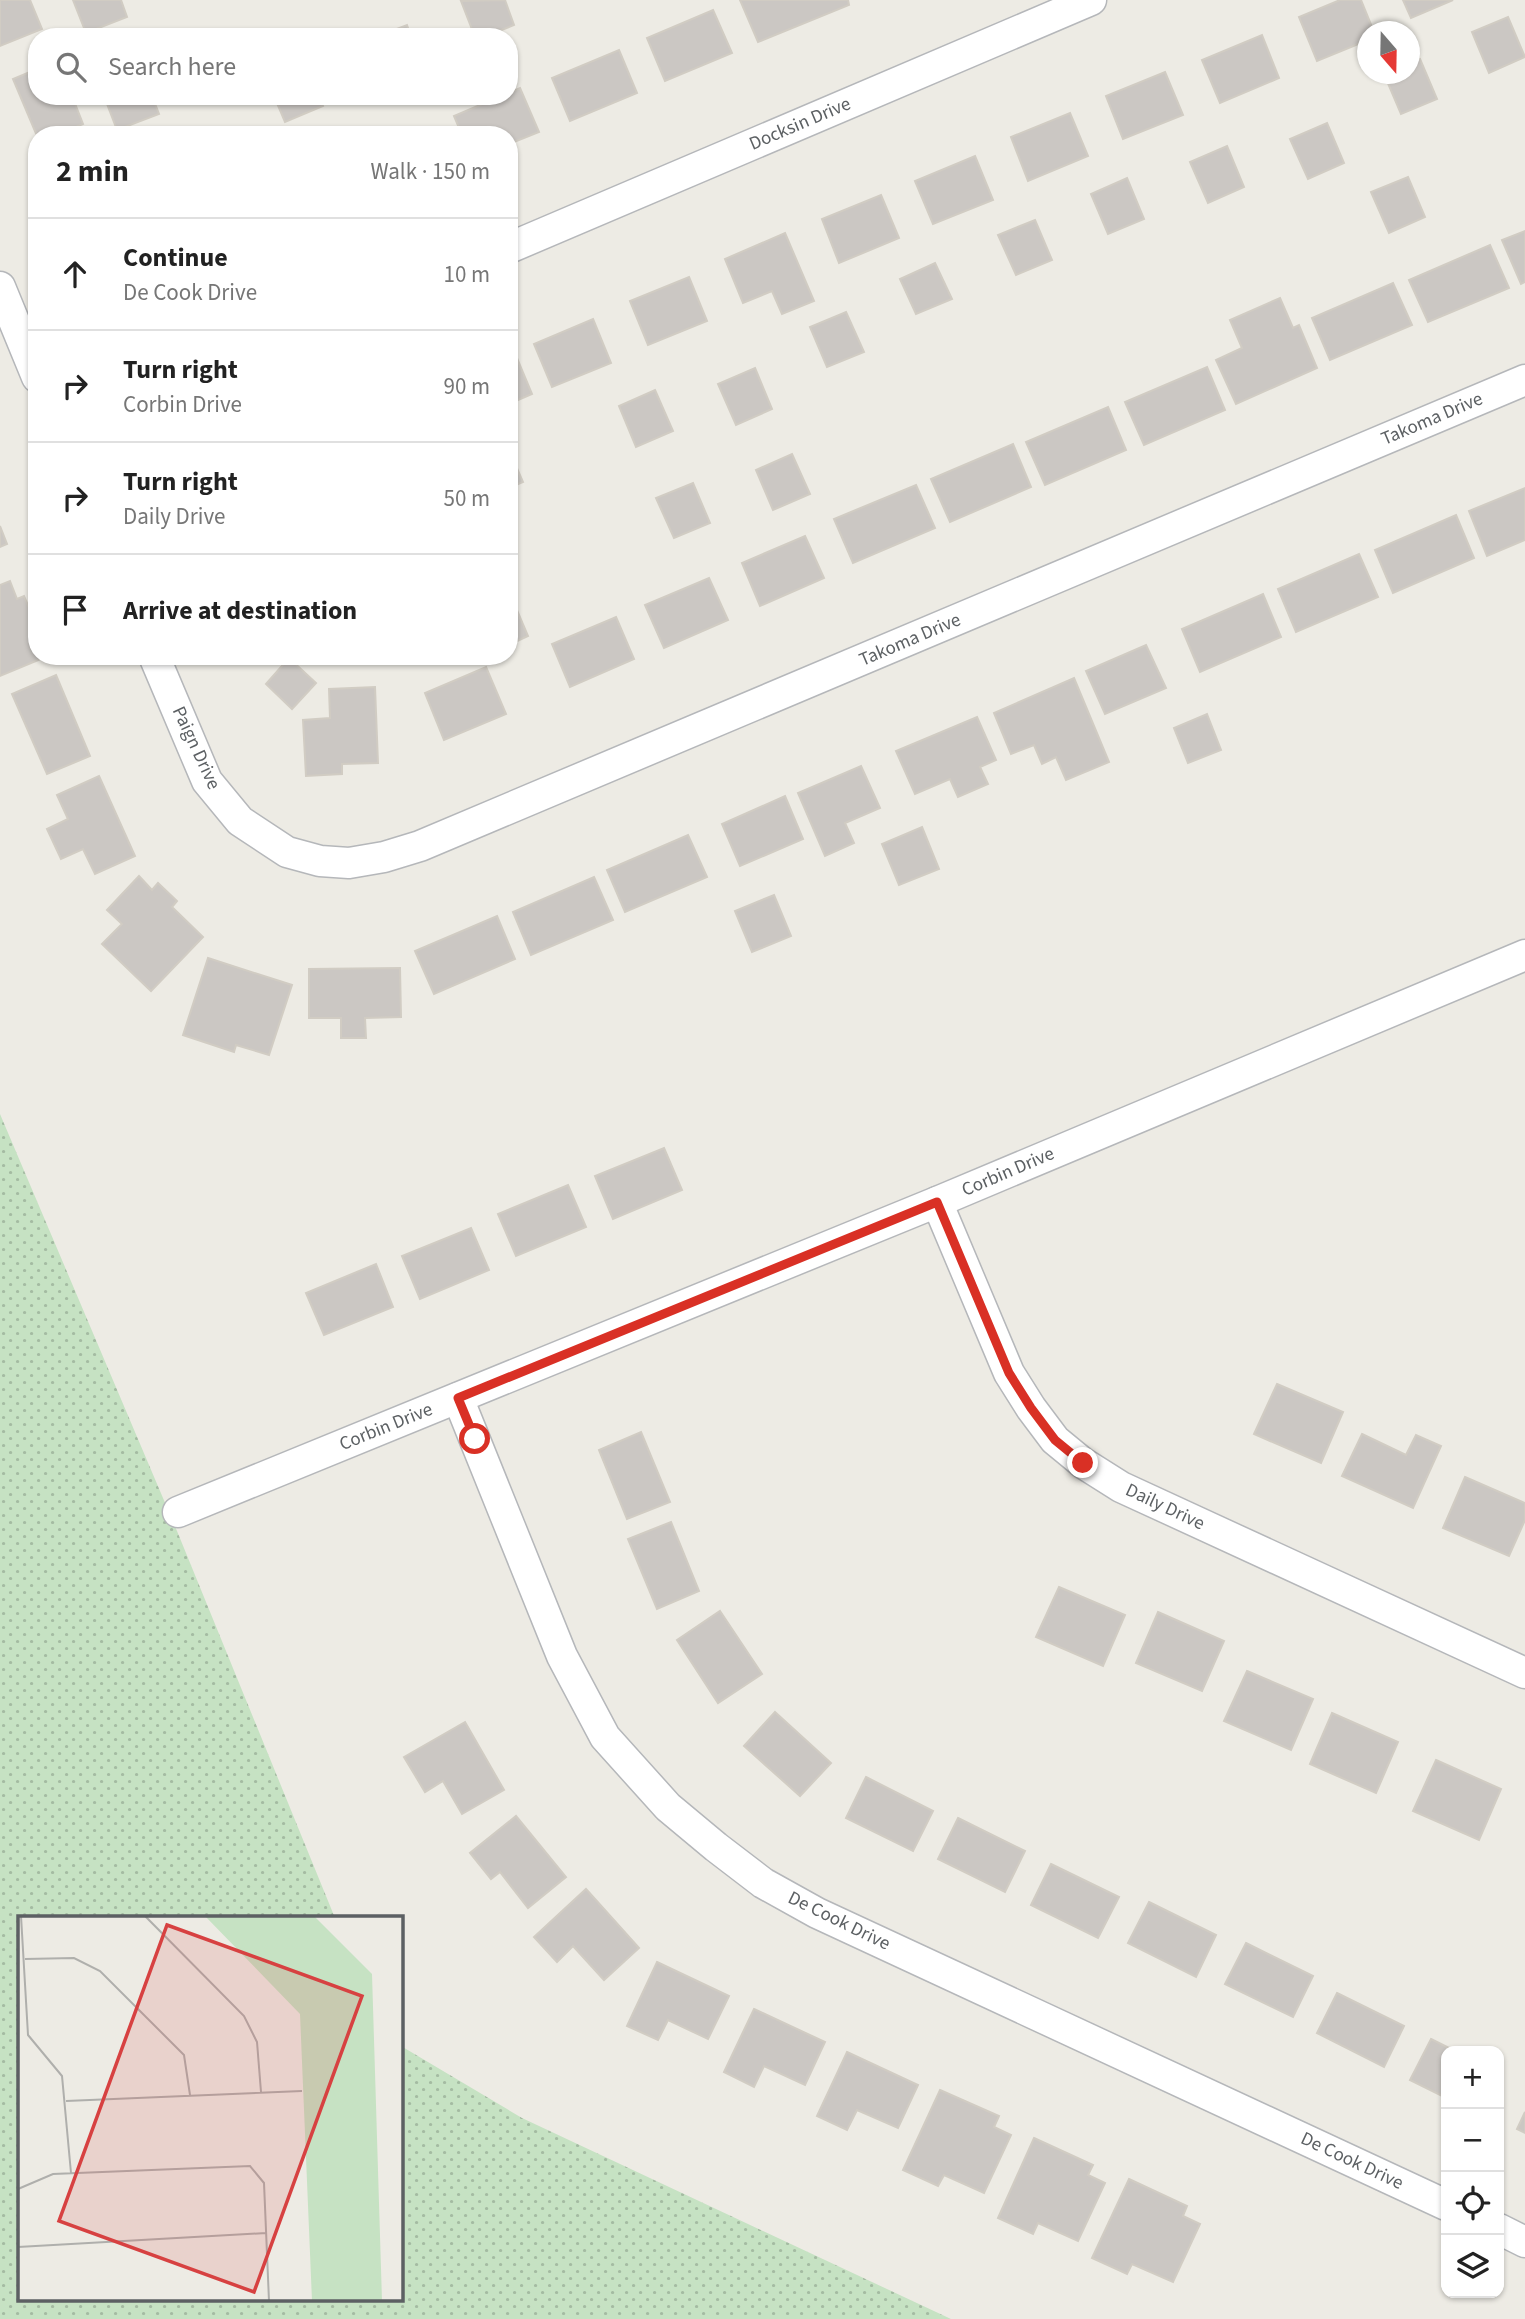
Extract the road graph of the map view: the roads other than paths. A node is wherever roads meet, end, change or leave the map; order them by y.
1 (1091, 0) edge
2 (518, 244) edge
3 (0, 287) edge
4 (28, 355) edge
5 (1525, 380) edge
6 (158, 665) edge
7 (287, 852) joint
8 (1525, 955) edge
9 (937, 1202) junction
10 (458, 1398) junction
11 (178, 1513) dead end
12 (1525, 1674) edge
13 (1441, 2203) edge
14 (1504, 2232) edge
15 (1525, 2242) edge

1 - 2 street, Docksin Drive
3 - 4 street
5 - 7 street, Takoma Drive
6 - 7 street, Paign Drive
8 - 9 street, Corbin Drive
9 - 10 street, Corbin Drive
9 - 12 street, Daily Drive
10 - 11 street, Corbin Drive
10 - 13 street, De Cook Drive
14 - 15 street

